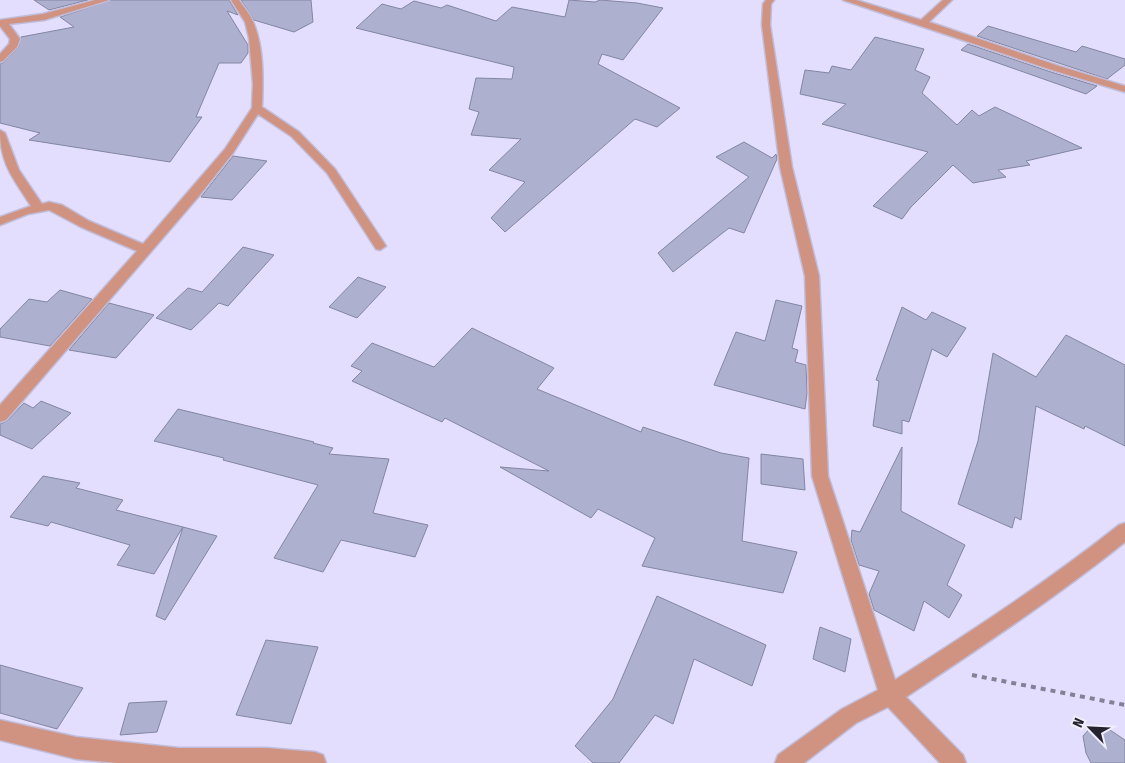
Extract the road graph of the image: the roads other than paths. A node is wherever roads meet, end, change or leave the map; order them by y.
1 (105, 0) edge
2 (235, 0) edge
3 (770, 0) edge
4 (847, 0) edge
5 (948, 0) edge
6 (9, 12) dead end
7 (44, 16) junction
8 (924, 22) junction
9 (2, 23) edge
10 (0, 59) edge
11 (1125, 89) edge
12 (258, 108) junction
13 (0, 133) edge
14 (38, 207) junction
15 (0, 221) edge
16 (380, 246) dead end
17 (146, 250) junction
18 (0, 416) edge
19 (1125, 531) edge
20 (890, 694) junction
21 (0, 730) edge
22 (315, 763) edge
23 (786, 763) edge
24 (955, 763) edge

1 - 7 street
2 - 12 street
3 - 20 street
4 - 8 street
5 - 8 street
6 - 7 street
7 - 9 street
8 - 11 street
9 - 10 street
12 - 16 street
12 - 17 street
13 - 14 street
14 - 15 street
14 - 17 street
17 - 18 street
19 - 20 street
20 - 23 street
20 - 24 street
21 - 22 street

